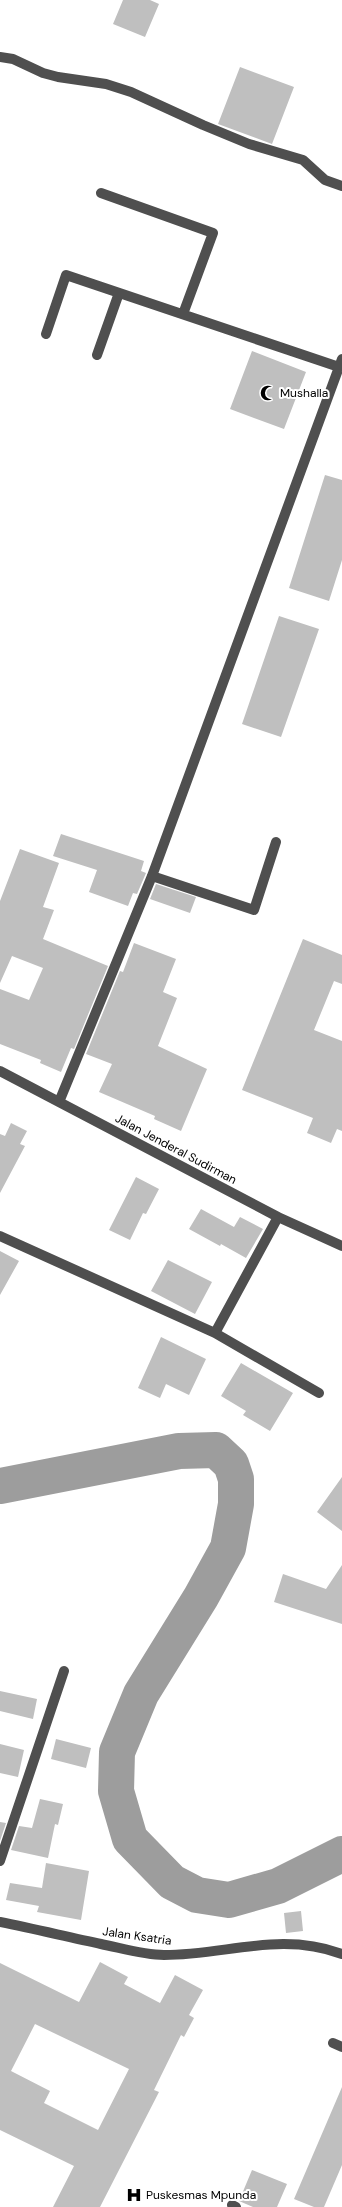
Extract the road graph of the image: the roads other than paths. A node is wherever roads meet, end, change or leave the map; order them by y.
1 (0, 56) edge
2 (342, 186) edge
3 (101, 193) dead end
4 (119, 293) junction
5 (183, 314) junction
6 (46, 334) dead end
7 (98, 355) dead end
8 (341, 363) edge
9 (276, 842) dead end
10 (152, 876) junction
11 (0, 1071) edge
12 (59, 1102) junction
13 (278, 1217) junction
14 (0, 1236) edge
15 (342, 1246) edge
16 (215, 1334) junction
17 (318, 1393) dead end
18 (64, 1671) dead end
19 (0, 1861) edge
20 (0, 1922) edge
21 (342, 1954) edge

1 - 2 street
3 - 5 street
4 - 5 street
4 - 6 street
4 - 7 street
5 - 8 street
8 - 10 street
9 - 10 street
10 - 12 street
11 - 12 street, Jalan Jenderal Sudirman
12 - 13 street, Jalan Jenderal Sudirman
13 - 15 street, Jalan Jenderal Sudirman
13 - 16 street
14 - 16 street
16 - 17 street
18 - 19 street
20 - 21 street, Jalan Ksatria

